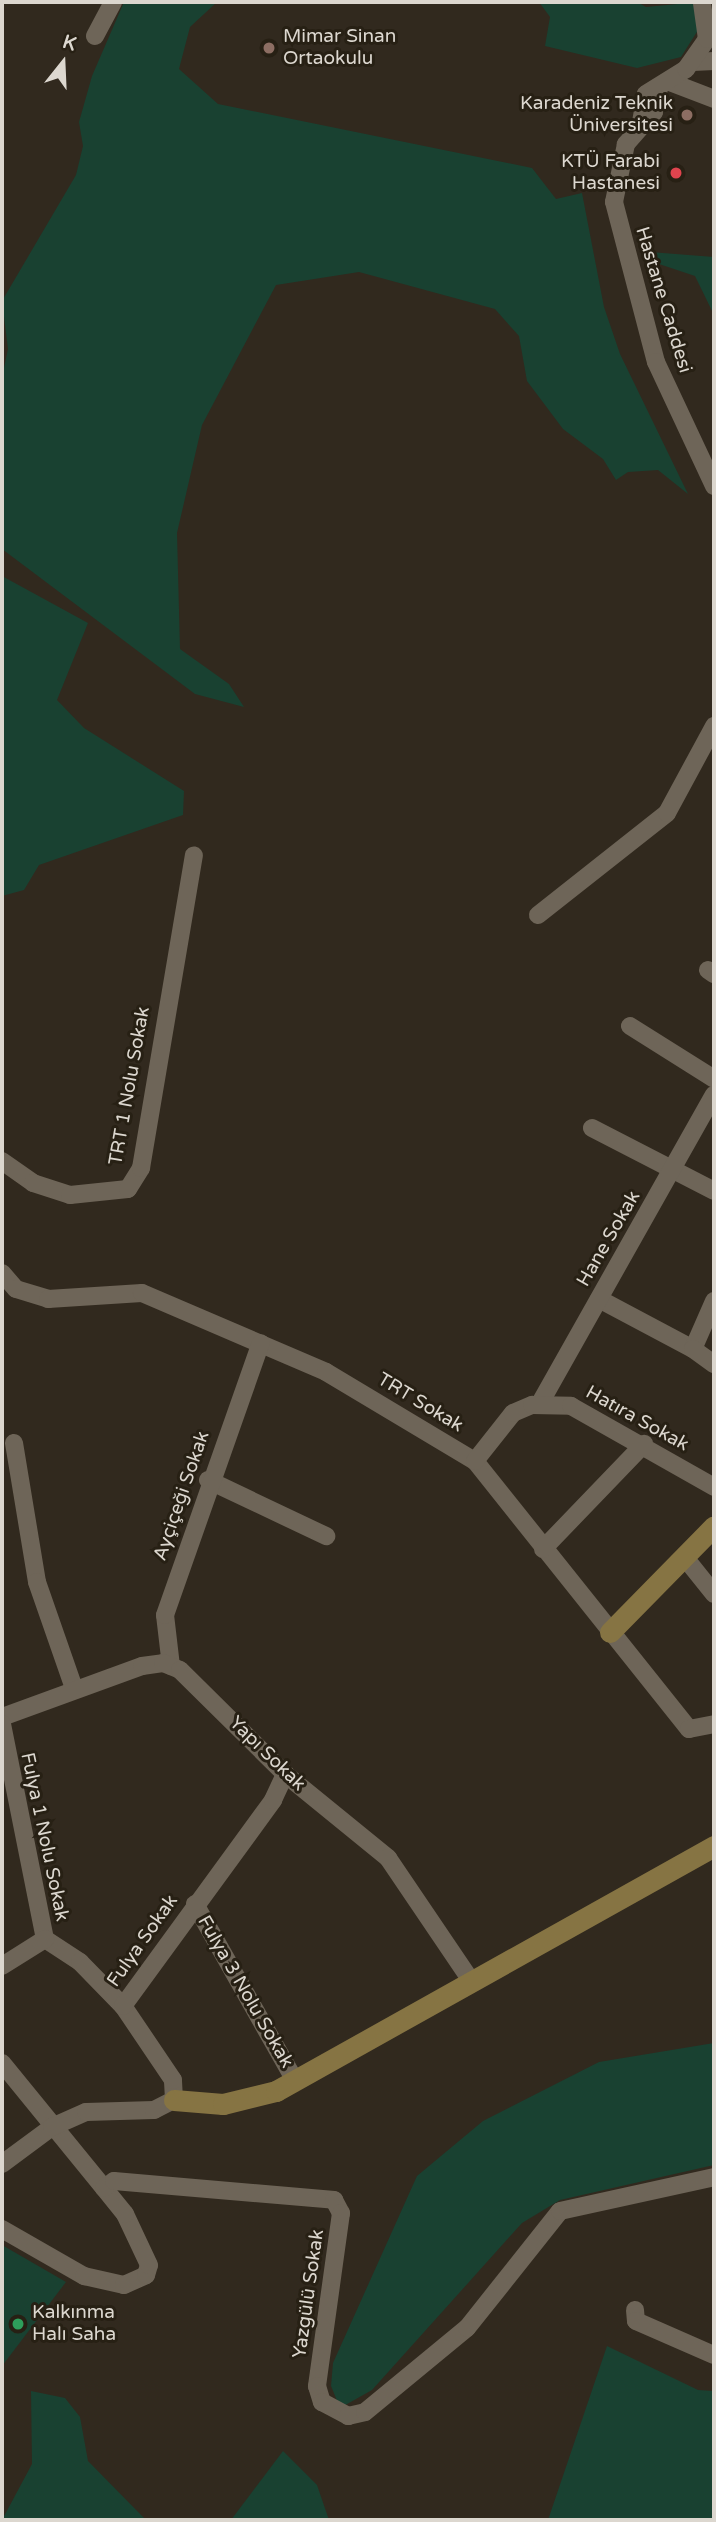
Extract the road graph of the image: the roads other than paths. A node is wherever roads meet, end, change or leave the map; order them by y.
1 (113, 2) edge
2 (702, 2) edge
3 (712, 2) edge
4 (714, 9) edge
5 (95, 36) dead end
6 (714, 61) edge
7 (689, 65) junction
8 (665, 85) junction
9 (688, 89) junction
10 (712, 104) edge
11 (714, 486) edge
12 (712, 733) edge
13 (194, 855) dead end
14 (538, 915) dead end
15 (630, 1026) dead end
16 (714, 1079) edge
17 (714, 1095) edge
18 (592, 1128) dead end
19 (2, 1162) edge
20 (673, 1168) junction
21 (714, 1191) edge
22 (2, 1273) edge
23 (599, 1299) junction
24 (714, 1301) edge
25 (261, 1343) junction
26 (692, 1349) junction
27 (714, 1364) edge
28 (539, 1405) junction
29 (14, 1443) dead end
30 (644, 1444) junction
31 (475, 1461) junction
32 (208, 1480) junction
33 (714, 1487) edge
34 (10, 1508) edge
35 (714, 1527) edge
36 (326, 1536) dead end
37 (544, 1549) junction
38 (686, 1559) junction
39 (714, 1594) edge
40 (610, 1632) junction
41 (171, 1666) junction
42 (74, 1688) junction
43 (2, 1717) edge
44 (2, 1724) edge
45 (714, 1724) edge
46 (285, 1774) junction
47 (714, 1846) edge
48 (195, 1904) junction
49 (45, 1939) junction
50 (2, 1966) edge
51 (472, 1982) junction
52 (123, 2006) junction
53 (2, 2063) edge
54 (294, 2079) junction
55 (174, 2100) junction
56 (52, 2127) junction
57 (2, 2164) edge
58 (714, 2177) edge
59 (104, 2188) junction
60 (2, 2229) edge
61 (635, 2310) dead end
62 (714, 2355) edge

1 - 5 street
2 - 7 street, Hastane Caddesi
3 - 4 street
6 - 7 street
7 - 8 street, Hastane Caddesi
7 - 9 street
8 - 9 street
8 - 11 street, Hastane Caddesi
9 - 10 street
12 - 14 street
13 - 19 street, TRT 1 Nolu Sokak
15 - 16 street
17 - 20 street, Hane Sokak
18 - 20 street
20 - 21 street
20 - 23 street, Hane Sokak
22 - 25 street, TRT Sokak
23 - 26 street
23 - 28 street, Hane Sokak
24 - 26 street
25 - 31 street, TRT Sokak
25 - 32 street, Ayçiçeği Sokak
26 - 27 street
28 - 30 street, Hatıra Sokak
28 - 31 street, Hatıra Sokak
29 - 34 street
30 - 33 street, Hatıra Sokak
30 - 37 street
31 - 37 street, TRT Sokak
32 - 36 street
32 - 41 street, Ayçiçeği Sokak
34 - 42 street
35 - 38 street
37 - 40 street, TRT Sokak
38 - 39 street
38 - 40 street
40 - 45 street, TRT Sokak
41 - 42 street
41 - 46 street, Yapı Sokak
42 - 43 street
44 - 49 street, Fulya 1 Nolu Sokak
46 - 48 street, Fulya Sokak
46 - 51 street, Yapı Sokak
47 - 51 street
48 - 52 street, Fulya Sokak
48 - 54 street, Fulya 3 Nolu Sokak
49 - 50 street
49 - 52 street, Fulya 1 Nolu Sokak
51 - 54 street
52 - 55 street, Fulya Sokak
53 - 56 street
54 - 55 street, Fulya 3 Nolu Sokak
55 - 56 street
56 - 57 street
56 - 59 street
58 - 59 street, Yazgülü Sokak
59 - 60 street
61 - 62 street

